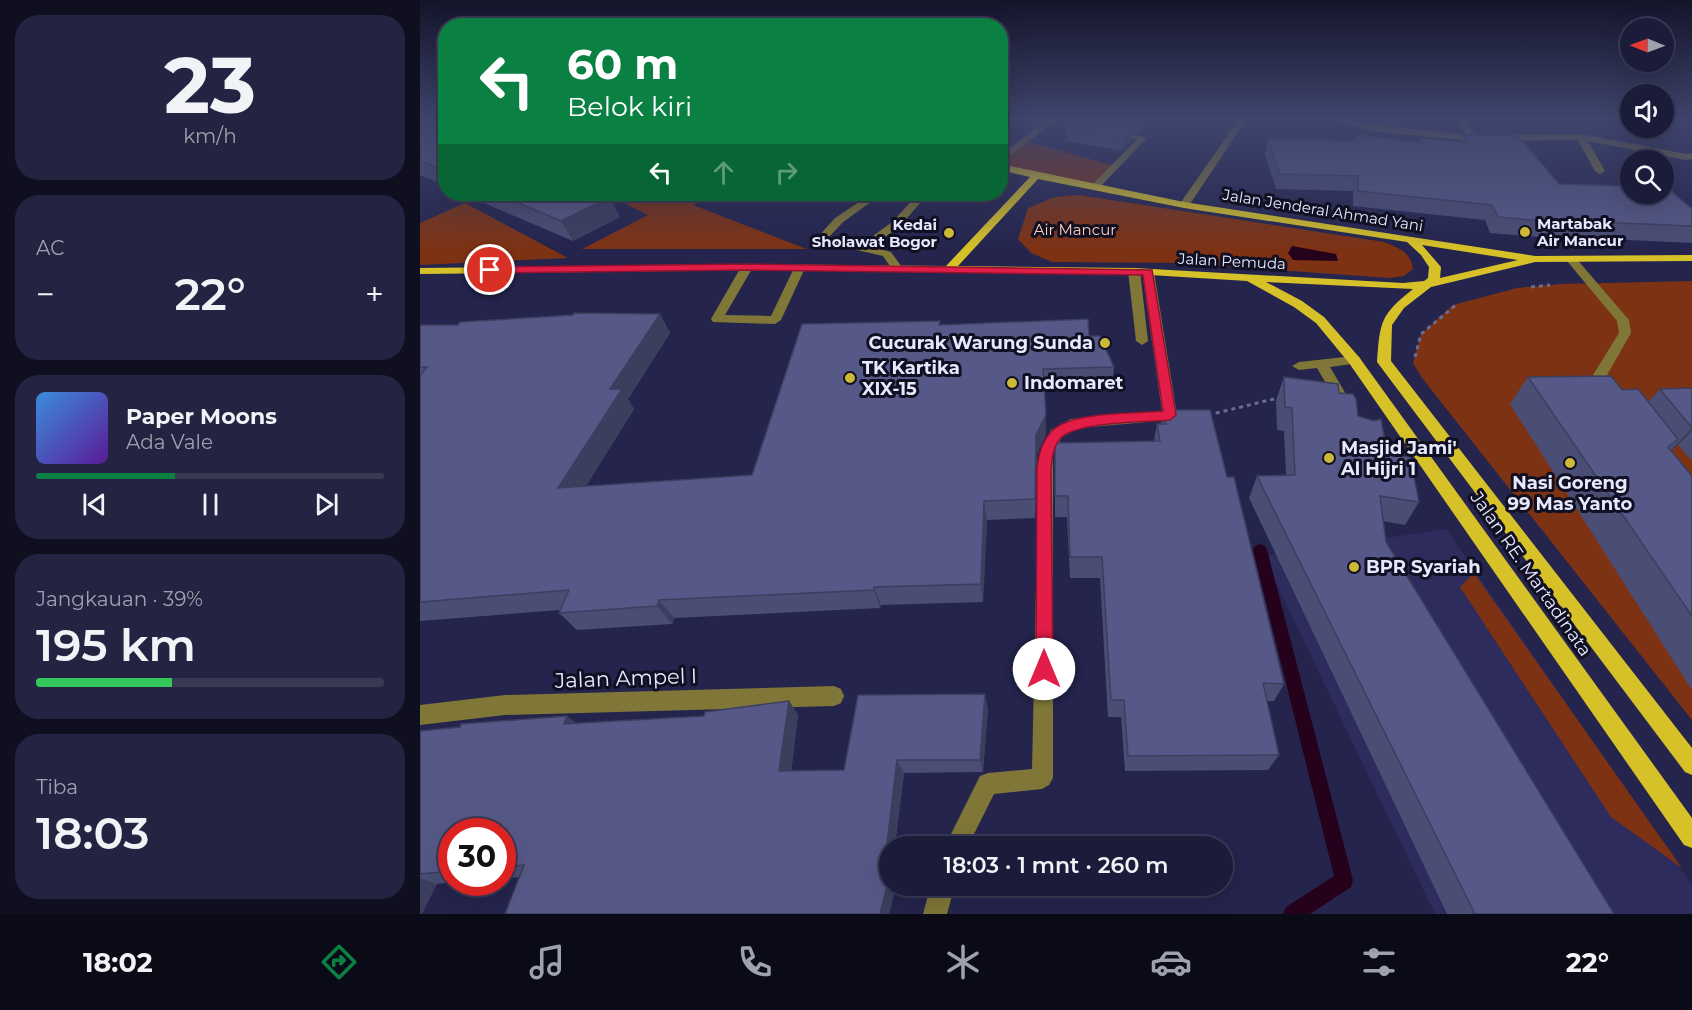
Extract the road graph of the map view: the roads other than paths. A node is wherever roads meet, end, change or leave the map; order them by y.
1 (1119, 163) edge
2 (1213, 163) edge
3 (1595, 163) edge
4 (1008, 169) edge
5 (1600, 171) dead end
6 (1036, 176) junction
7 (1095, 187) junction
8 (867, 201) edge
9 (917, 201) edge
10 (1184, 204) junction
11 (1407, 238) junction
12 (864, 248) junction
13 (1692, 258) edge
14 (1535, 259) junction
15 (1571, 259) junction
16 (747, 267) junction
17 (799, 268) junction
18 (898, 270) junction
19 (948, 270) junction
20 (420, 271) edge
21 (1134, 271) junction
22 (1148, 272) junction
23 (1246, 276) junction
24 (1428, 284) junction
25 (1142, 342) dead end
26 (1354, 360) junction
27 (1321, 363) junction
28 (1299, 366) dead end
29 (1617, 404) edge
30 (1349, 412) edge
31 (834, 696) dead end
32 (420, 715) edge
33 (1692, 765) edge
34 (961, 836) edge
35 (1692, 837) edge
36 (940, 896) edge
37 (935, 914) edge

1 - 7 street
2 - 10 street
3 - 5 street
4 - 6 main road, Jalan Jenderal Ahmad Yani
6 - 7 main road, Jalan Jenderal Ahmad Yani
6 - 19 main road
7 - 10 main road, Jalan Jenderal Ahmad Yani
8 - 12 street
9 - 12 street
10 - 11 main road, Jalan Jenderal Ahmad Yani
11 - 14 main road, Jalan Jenderal Ahmad Yani
11 - 24 main road
12 - 18 street
13 - 15 main road
14 - 15 main road
14 - 24 main road, Jalan Pemuda
15 - 29 street
16 - 17 main road, Jalan Pemuda
16 - 17 street
16 - 20 main road, Jalan Pemuda
17 - 18 main road, Jalan Pemuda
18 - 19 main road, Jalan Pemuda
19 - 21 main road, Jalan Pemuda
21 - 22 main road, Jalan Pemuda
21 - 25 street
22 - 23 main road, Jalan Pemuda
22 - 34 street
23 - 24 main road, Jalan Pemuda
23 - 26 main road, Jalan RE. Martadinata
24 - 33 main road, Jalan RE. Martadinata
26 - 27 street
26 - 35 main road, Jalan RE. Martadinata
27 - 28 street
27 - 30 street
31 - 32 street, Jalan Ampel I
36 - 37 street

